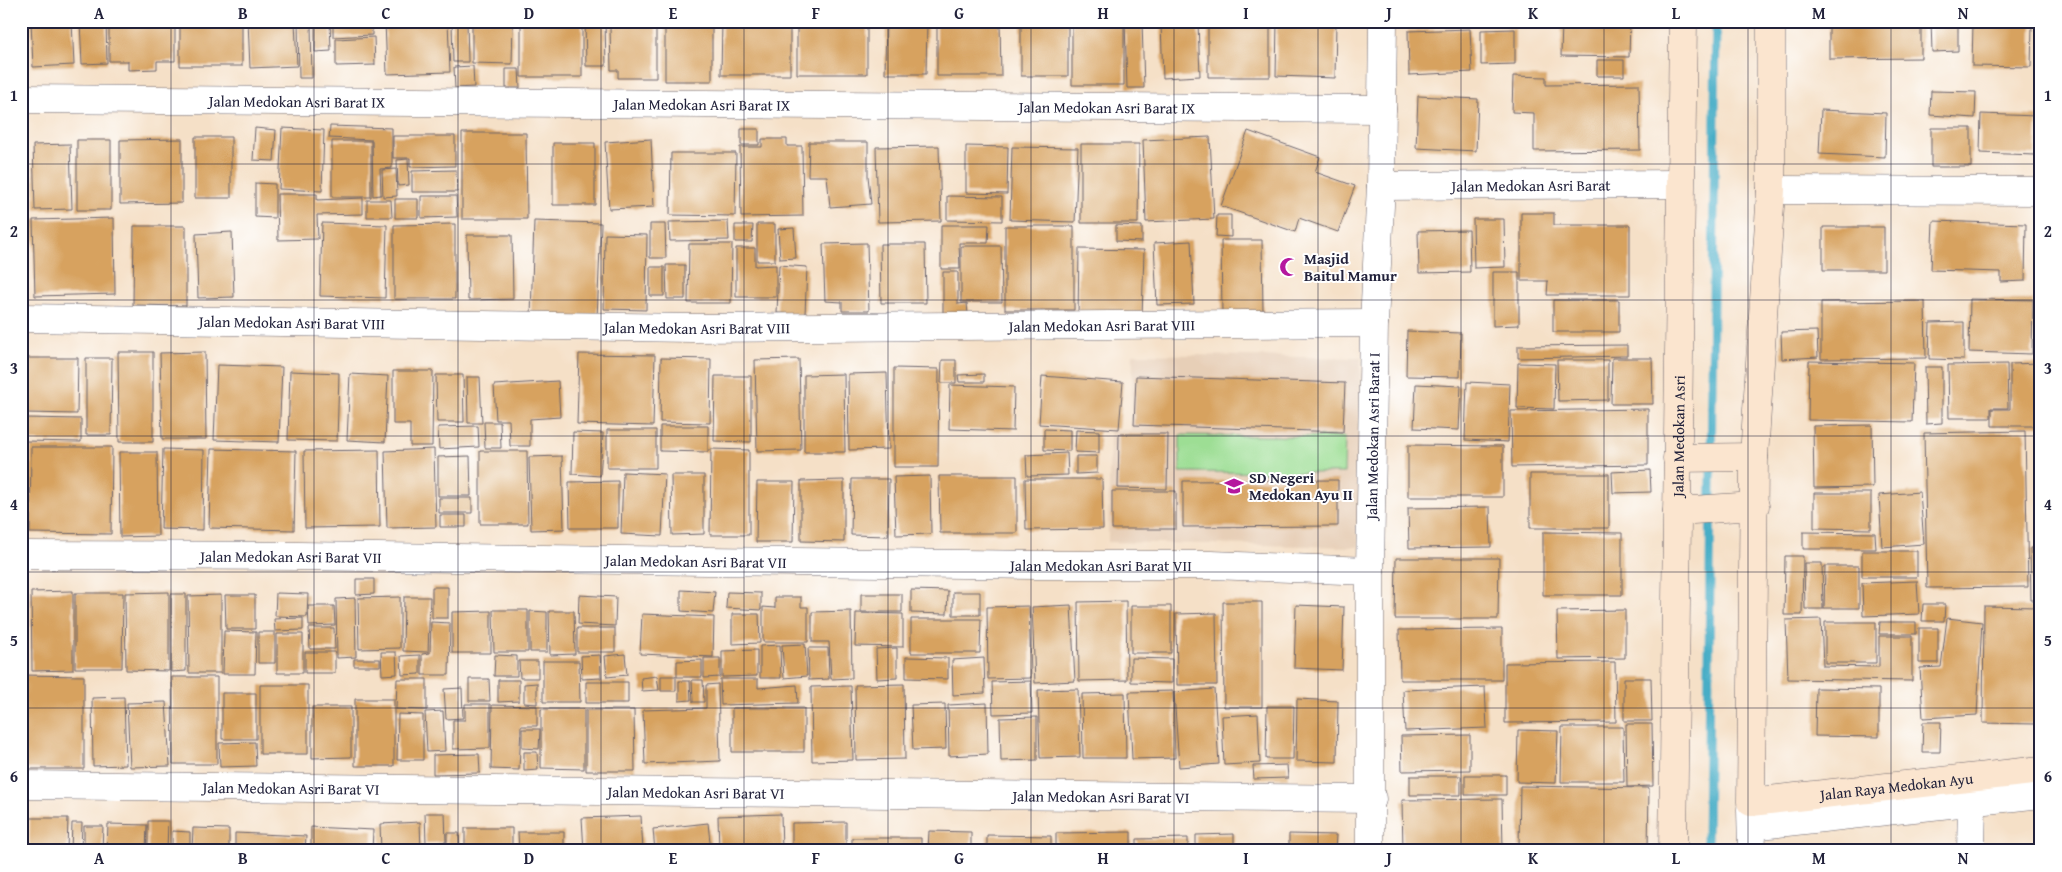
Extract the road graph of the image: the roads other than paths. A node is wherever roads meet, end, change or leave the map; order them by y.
1 (1383, 21) edge
2 (1683, 21) edge
3 (1771, 21) edge
4 (21, 99) edge
5 (1382, 109) junction
6 (1680, 184) junction
7 (1381, 186) junction
8 (1771, 190) junction
9 (2041, 191) edge
10 (21, 318) edge
11 (1374, 323) junction
12 (1744, 457) junction
13 (1683, 458) junction
14 (1746, 506) junction
15 (1684, 510) junction
16 (21, 555) edge
17 (1370, 571) junction
18 (2041, 770) edge
19 (21, 785) edge
20 (2041, 794) edge
21 (1372, 799) junction
22 (1972, 802) junction
23 (1752, 826) edge
24 (1370, 851) edge
25 (1673, 851) edge
26 (1971, 851) edge

1 - 5 street, Jalan Medokan Asri Barat I
2 - 6 street, Jalan Medokan Asri
3 - 8 street
4 - 5 street, Jalan Medokan Asri Barat IX
5 - 7 street, Jalan Medokan Asri Barat I
6 - 7 street, Jalan Medokan Asri Barat
6 - 13 street, Jalan Medokan Asri
7 - 11 street, Jalan Medokan Asri Barat I
8 - 9 street
8 - 12 street
10 - 11 street, Jalan Medokan Asri Barat VIII
11 - 17 street, Jalan Medokan Asri Barat I
12 - 13 street
12 - 14 street
13 - 15 street, Jalan Medokan Asri
14 - 15 street
14 - 23 street
15 - 25 street, Jalan Medokan Asri
16 - 17 street, Jalan Medokan Asri Barat VII
17 - 21 street, Jalan Medokan Asri Barat I
18 - 23 street, Jalan Raya Medokan Ayu
19 - 21 street, Jalan Medokan Asri Barat VI
20 - 22 street
21 - 24 street, Jalan Medokan Asri Barat I
22 - 23 street
22 - 26 street

